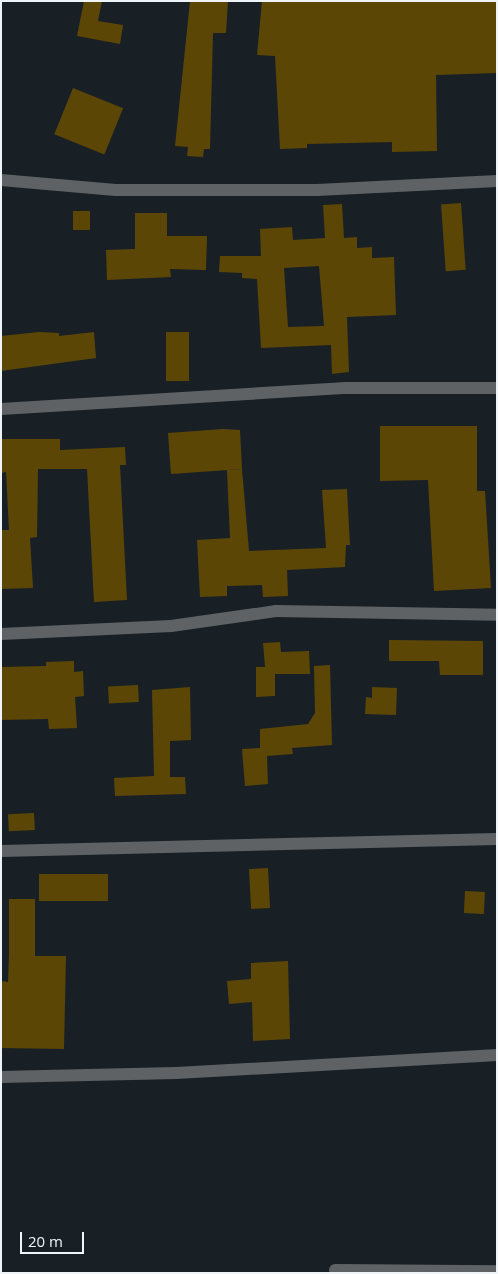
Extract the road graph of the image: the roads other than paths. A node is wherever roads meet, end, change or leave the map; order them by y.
1 (1, 180) edge
2 (497, 181) edge
3 (497, 388) edge
4 (1, 409) edge
5 (497, 615) edge
6 (1, 634) edge
7 (497, 839) edge
8 (1, 851) edge
9 (497, 1055) edge
10 (1, 1077) edge
11 (335, 1270) dead end
12 (497, 1271) edge

1 - 2 street
3 - 4 street
5 - 6 street
7 - 8 street
9 - 10 street
11 - 12 street

